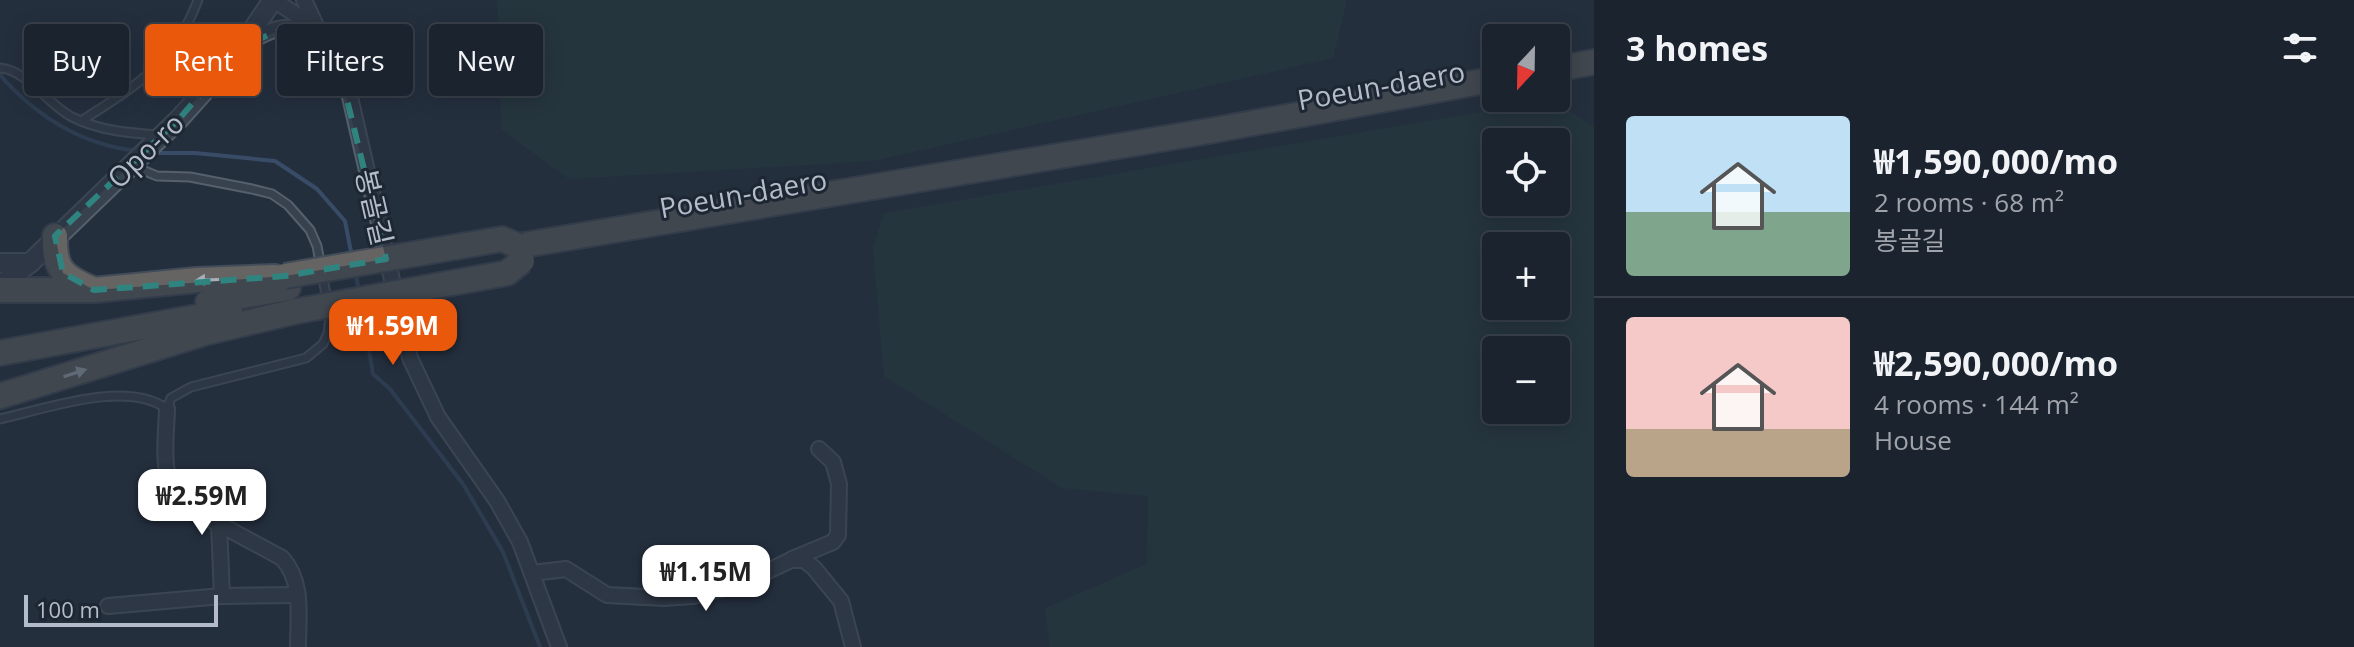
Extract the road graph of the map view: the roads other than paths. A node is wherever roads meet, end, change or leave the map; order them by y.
1 (198, 0) edge
2 (273, 0) edge
3 (304, 0) edge
4 (257, 24) edge
5 (309, 24) edge
6 (316, 24) edge
7 (1594, 62) edge
8 (1570, 66) edge
9 (2, 68) edge
10 (1594, 78) edge
11 (1482, 82) edge
12 (1570, 82) edge
13 (201, 96) edge
14 (350, 96) edge
15 (1482, 98) edge
16 (81, 121) junction
17 (156, 140) junction
18 (133, 162) junction
19 (55, 236) junction
20 (520, 254) junction
21 (0, 263) edge
22 (30, 263) junction
23 (0, 288) edge
24 (94, 290) junction
25 (291, 294) junction
26 (0, 339) edge
27 (0, 353) edge
28 (167, 409) junction
29 (1, 413) edge
30 (819, 449) dead end
31 (219, 524) junction
32 (791, 560) junction
33 (532, 573) junction
34 (297, 595) junction
35 (222, 596) junction
36 (108, 606) dead end
37 (298, 647) edge
38 (559, 647) edge
39 (853, 647) edge

1 - 16 lane
2 - 4 street, Opo-ro
2 - 5 street, 봉골길
3 - 6 street
7 - 8 highway
9 - 16 lane
10 - 12 highway
11 - 20 highway, Poeun-daero
13 - 17 street, Opo-ro
14 - 33 street, 봉골길
15 - 20 highway, Poeun-daero
16 - 17 lane
17 - 18 street, Opo-ro
18 - 19 street, Opo-ro
18 - 28 lane
19 - 22 street, Opo-ro
19 - 24 highway
20 - 25 highway, bridge
20 - 25 highway, bridge
21 - 22 street
22 - 23 street, Opo-ro
23 - 24 highway
25 -> 24 highway
25 - 26 highway
25 - 27 highway
29 -> 25 highway
28 - 29 lane
28 - 31 street
30 - 32 street
31 - 34 street
31 - 35 street
32 - 33 street
32 - 39 street
33 - 38 street, 봉골길
34 - 35 street
34 - 37 street
35 - 36 street

